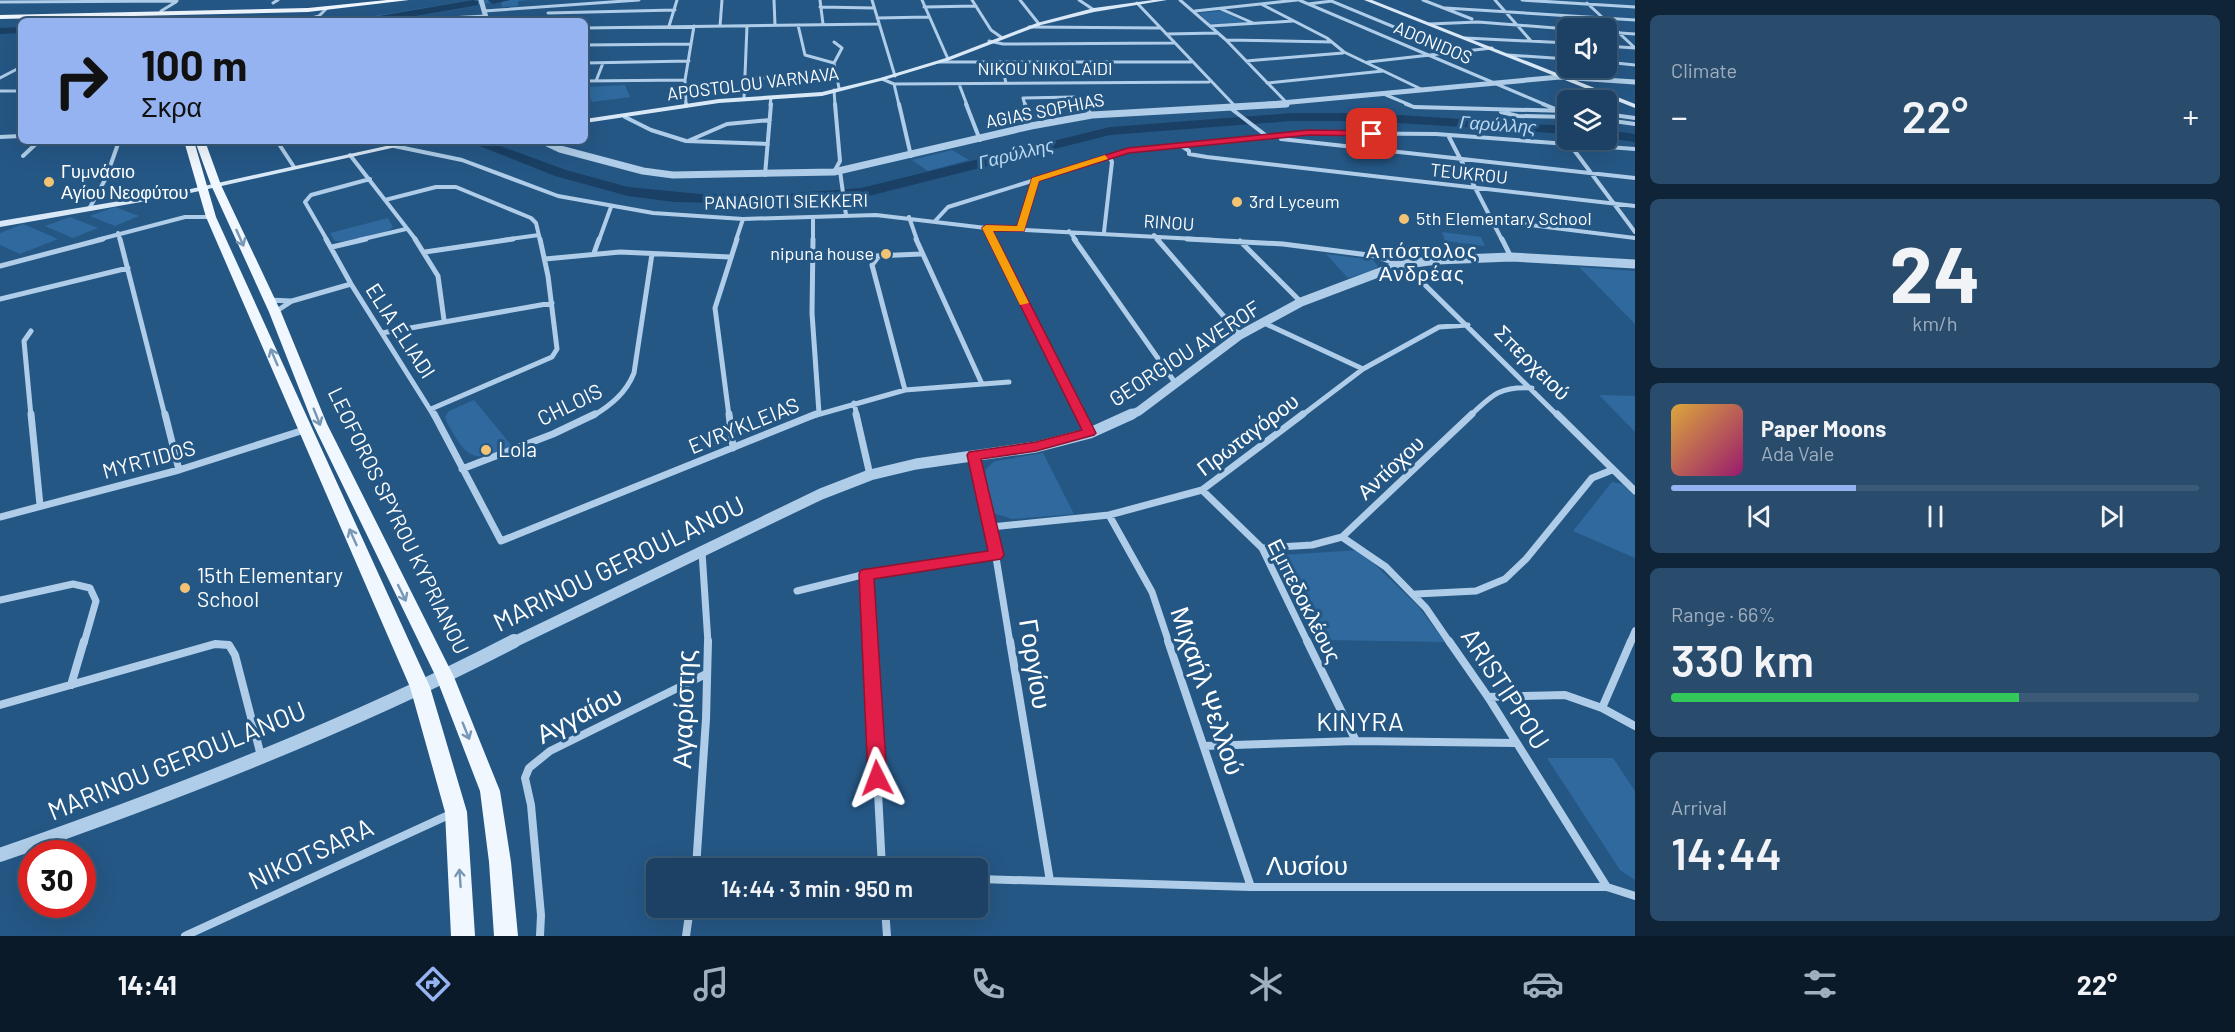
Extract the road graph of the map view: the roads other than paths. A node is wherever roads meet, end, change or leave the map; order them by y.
1 (178, 0) edge
2 (278, 0) edge
3 (392, 0) edge
4 (406, 0) edge
5 (639, 0) edge
6 (677, 0) edge
7 (722, 0) edge
8 (774, 0) edge
9 (820, 0) edge
10 (872, 0) edge
11 (922, 0) edge
12 (972, 0) edge
13 (1020, 0) edge
14 (1078, 0) edge
15 (1164, 0) edge
16 (1180, 0) edge
17 (1298, 0) edge
18 (1422, 0) edge
19 (1495, 0) edge
20 (1522, 0) edge
21 (1584, 0) edge
22 (57, 1) edge
23 (1330, 1) edge
24 (1370, 1) edge
25 (0, 2) edge
26 (600, 2) junction
27 (273, 3) dead end
28 (1137, 3) junction
29 (232, 4) dead end
30 (1261, 4) junction
31 (1307, 4) junction
32 (1588, 4) junction
33 (551, 6) junction
34 (820, 6) junction
35 (976, 6) junction
36 (924, 7) junction
37 (1635, 7) edge
38 (874, 8) junction
39 (1445, 8) junction
40 (221, 9) junction
41 (326, 9) junction
42 (1220, 9) junction
43 (675, 10) junction
44 (1094, 10) junction
45 (161, 11) junction
46 (209, 11) junction
47 (484, 11) edge
48 (1504, 11) junction
49 (595, 12) junction
50 (1195, 12) junction
51 (548, 13) junction
52 (0, 16) edge
53 (929, 17) junction
54 (200, 18) edge
55 (210, 18) edge
56 (312, 18) edge
57 (445, 18) edge
58 (546, 18) edge
59 (877, 18) junction
60 (1602, 18) joint
61 (1617, 19) edge
62 (1635, 20) edge
63 (1295, 21) junction
64 (1478, 22) junction
65 (823, 24) junction
66 (878, 24) junction
67 (1039, 24) junction
68 (1429, 24) junction
69 (775, 25) junction
70 (798, 25) junction
71 (1256, 25) junction
72 (1517, 25) junction
73 (694, 26) junction
74 (720, 26) junction
75 (747, 26) junction
76 (1210, 26) junction
77 (669, 27) junction
78 (1029, 27) junction
79 (588, 28) edge
80 (1161, 28) junction
81 (1557, 28) edge
82 (1218, 33) junction
83 (1618, 33) joint
84 (1166, 34) junction
85 (1635, 34) edge
86 (1000, 37) junction
87 (1465, 38) junction
88 (1226, 40) junction
89 (989, 41) junction
90 (1531, 41) junction
91 (834, 42) dead end
92 (1333, 42) junction
93 (1557, 43) edge
94 (691, 44) junction
95 (1174, 44) junction
96 (588, 45) edge
97 (1617, 47) edge
98 (1492, 48) junction
99 (1635, 48) edge
100 (1344, 52) junction
101 (1457, 53) junction
102 (1508, 55) junction
103 (1428, 56) junction
104 (1557, 58) edge
105 (948, 59) junction
106 (689, 61) junction
107 (1246, 61) junction
108 (939, 62) junction
109 (1001, 62) junction
110 (1191, 62) junction
111 (1366, 62) junction
112 (588, 63) edge
113 (603, 63) junction
114 (834, 63) junction
115 (1617, 63) edge
116 (1635, 64) edge
117 (18, 69) edge
118 (1383, 71) junction
119 (1557, 75) edge
120 (834, 76) junction
121 (895, 76) junction
122 (1557, 76) edge
123 (0, 78) edge
124 (745, 78) junction
125 (1565, 78) edge
126 (1585, 78) edge
127 (882, 79) junction
128 (686, 80) junction
129 (588, 81) edge
130 (596, 81) junction
131 (1209, 82) junction
132 (1635, 82) edge
133 (1006, 83) junction
134 (1267, 83) junction
135 (1491, 83) junction
136 (894, 84) junction
137 (959, 84) junction
138 (837, 89) junction
139 (1424, 90) junction
140 (0, 91) edge
141 (18, 91) edge
142 (1386, 95) junction
143 (771, 98) junction
144 (744, 99) junction
145 (1286, 102) junction
146 (1635, 104) edge
147 (1231, 105) junction
148 (686, 106) junction
149 (1494, 110) junction
150 (1557, 110) edge
151 (1557, 110) edge
152 (1092, 115) junction
153 (1617, 116) edge
154 (625, 117) junction
155 (1557, 117) edge
156 (1635, 118) edge
157 (770, 120) junction
158 (588, 121) edge
159 (1617, 122) edge
160 (1635, 124) edge
161 (1031, 126) junction
162 (1448, 135) junction
163 (18, 136) edge
164 (0, 137) edge
165 (1266, 137) junction
166 (981, 140) junction
167 (686, 141) junction
168 (1557, 141) edge
169 (36, 144) edge
170 (118, 144) edge
171 (190, 144) edge
172 (201, 144) edge
173 (279, 144) edge
174 (404, 144) edge
175 (549, 144) edge
176 (768, 144) junction
177 (1180, 145) junction
178 (394, 146) junction
179 (1617, 146) edge
180 (1635, 148) edge
181 (1574, 150) edge
182 (350, 155) junction
183 (23, 156) dead end
184 (911, 156) junction
185 (1109, 156) junction
186 (1460, 159) junction
187 (840, 161) junction
188 (294, 167) junction
189 (854, 169) junction
190 (837, 172) junction
191 (1592, 173) junction
192 (765, 175) junction
193 (1635, 178) edge
194 (370, 179) junction
195 (1035, 180) junction
196 (209, 186) junction
197 (1475, 188) junction
198 (385, 200) junction
199 (1614, 204) junction
200 (1635, 206) edge
201 (611, 207) junction
202 (89, 209) junction
203 (209, 212) junction
204 (846, 214) junction
205 (185, 217) junction
206 (813, 217) junction
207 (909, 217) junction
208 (743, 219) junction
209 (936, 220) junction
210 (1490, 220) junction
211 (0, 224) edge
212 (986, 228) junction
213 (1021, 229) junction
214 (406, 230) junction
215 (1069, 231) junction
216 (1104, 232) junction
217 (1635, 232) edge
218 (118, 233) junction
219 (539, 235) junction
220 (1154, 235) junction
221 (1635, 238) edge
222 (1240, 241) junction
223 (332, 247) junction
224 (425, 252) junction
225 (594, 253) junction
226 (652, 254) junction
227 (921, 254) junction
228 (730, 256) junction
229 (852, 257) dead end
230 (878, 257) junction
231 (1511, 257) junction
232 (545, 259) junction
233 (1635, 264) edge
234 (1399, 265) junction
235 (0, 266) edge
236 (128, 268) junction
237 (351, 284) junction
238 (0, 299) edge
239 (292, 301) junction
240 (1302, 302) junction
241 (552, 303) junction
242 (272, 306) junction
243 (444, 320) junction
244 (1264, 323) junction
245 (1468, 325) junction
246 (31, 331) dead end
247 (382, 333) junction
248 (1240, 335) junction
249 (1363, 369) junction
250 (1009, 382) dead end
251 (982, 384) junction
252 (1176, 384) junction
253 (1532, 388) junction
254 (905, 390) junction
255 (854, 403) junction
256 (431, 409) junction
257 (819, 413) junction
258 (305, 430) junction
259 (1090, 433) junction
260 (1036, 447) joint
261 (733, 448) junction
262 (974, 455) junction
263 (462, 469) junction
264 (179, 470) junction
265 (1612, 470) junction
266 (870, 475) junction
267 (1202, 490) junction
268 (1635, 491) edge
269 (40, 505) junction
270 (1108, 515) junction
271 (0, 517) edge
272 (991, 527) junction
273 (1342, 537) junction
274 (501, 541) joint
275 (1262, 548) junction
276 (702, 551) junction
277 (996, 555) junction
278 (866, 574) junction
279 (797, 591) dead end
280 (1416, 594) junction
281 (0, 600) edge
282 (1635, 631) edge
283 (706, 674) junction
284 (445, 677) junction
285 (71, 685) junction
286 (420, 687) junction
287 (1488, 697) junction
288 (0, 705) edge
289 (1602, 708) junction
290 (1635, 726) edge
291 (1356, 741) junction
292 (1516, 743) junction
293 (1204, 746) junction
294 (261, 756) junction
295 (456, 812) junction
296 (0, 855) edge
297 (697, 858) edge
298 (881, 858) edge
299 (988, 879) edge
300 (1050, 881) junction
301 (1251, 887) junction
302 (1607, 887) junction
303 (1635, 896) edge
304 (689, 918) edge
305 (886, 918) edge
306 (185, 936) edge
307 (463, 936) edge
308 (506, 936) edge
309 (540, 936) edge
310 (686, 936) edge
311 (887, 936) edge

1 - 22 street
1 - 45 street
2 - 27 street
3 - 40 main road
4 - 41 main road
5 - 26 street
6 - 43 street
7 - 74 street
8 - 69 street
9 - 34 street
10 - 38 street
11 - 36 street
12 - 35 street
13 - 67 street
14 - 44 street
15 - 28 main road, APOSTOLOU VARNAVA
16 - 50 street
17 - 30 street
17 - 31 street, ADONIDOS
18 - 39 street
19 - 48 street
20 - 32 street
21 - 32 street
22 - 25 street
23 - 31 street
23 - 101 street
24 - 68 main road
26 - 33 street
26 - 49 street
28 - 44 main road, APOSTOLOU VARNAVA
28 - 80 street
29 - 40 main road
30 - 42 street
30 - 63 street
31 - 103 street, ADONIDOS
32 - 37 street
32 - 60 street
33 - 47 street
33 - 51 street
34 - 38 street
34 - 65 street
35 - 36 street
35 - 86 street
36 - 53 street
38 - 59 street
39 - 48 street
39 - 64 street
40 - 41 main road
40 - 46 main road
40 - 55 main road
41 - 56 street
42 - 50 street
42 - 71 street
43 - 49 street
43 - 77 street
44 - 67 main road, APOSTOLOU VARNAVA
45 - 46 main road
45 - 52 main road
46 - 52 main road
46 - 54 main road
47 - 57 street
48 - 60 street
48 - 72 street
49 - 51 street
50 - 76 street
51 - 58 street
53 - 59 street
53 - 105 street
59 - 66 street
61 - 62 street
63 - 71 street
63 - 92 street
64 - 68 street
64 - 72 street
65 - 66 street
65 - 70 street
66 - 121 street
67 - 78 main road, APOSTOLOU VARNAVA
68 - 87 main road
69 - 70 street
69 - 75 street
70 - 114 street
71 - 76 street
72 - 81 street
72 - 90 street
73 - 74 street
73 - 77 street
73 - 94 street
74 - 75 street
75 - 124 street
76 - 82 street
77 - 79 street
78 - 80 street
78 - 86 main road, APOSTOLOU VARNAVA
80 - 84 street
82 - 84 street
82 - 88 street
83 - 85 street
83 - 99 street
84 - 95 street
86 - 89 main road, APOSTOLOU VARNAVA
87 - 90 street
87 - 98 main road
88 - 92 street
88 - 107 street
89 - 95 street
89 - 105 main road, APOSTOLOU VARNAVA
90 - 93 street
91 - 114 street
92 - 100 street
94 - 96 street
94 - 106 street
95 - 110 street
97 - 99 street
98 - 101 street
98 - 102 main road
100 - 107 street
100 - 111 street
101 - 103 street
102 - 104 street
102 - 119 main road
103 - 111 street
103 - 135 street, ADONIDOS
105 - 108 main road, APOSTOLOU VARNAVA
106 - 113 street
106 - 128 street
107 - 134 street
108 - 109 street
108 - 121 main road, APOSTOLOU VARNAVA
109 - 110 street
109 - 133 street
110 - 131 street
111 - 118 street
112 - 113 street
113 - 130 street
114 - 120 street
115 - 116 street
117 - 123 street
118 - 134 street
118 - 139 street
120 - 124 street
120 - 138 street
121 - 127 main road, APOSTOLOU VARNAVA
122 - 135 street, AGIAS SOPHIAS
124 - 144 street
125 - 146 main road
126 - 132 street, AGIAS SOPHIAS
127 - 136 street, NIKOU NIKOLAIDI
127 - 138 main road, APOSTOLOU VARNAVA
128 - 130 street
128 - 148 street
129 - 130 street
131 - 133 street, NIKOU NIKOLAIDI
131 - 147 street
133 - 137 street, NIKOU NIKOLAIDI
134 - 145 street
135 - 139 street, AGIAS SOPHIAS
135 - 150 street, ADONIDOS
136 - 137 street, NIKOU NIKOLAIDI
136 - 184 street
137 - 166 street
138 - 143 main road, APOSTOLOU VARNAVA
138 - 187 street
139 - 142 street, AGIAS SOPHIAS
140 - 141 street
142 - 145 street, AGIAS SOPHIAS
142 - 149 street
143 - 144 main road, APOSTOLOU VARNAVA
143 - 157 street
144 - 148 main road, APOSTOLOU VARNAVA
145 - 147 street, AGIAS SOPHIAS
147 - 152 street, AGIAS SOPHIAS
147 - 165 street
148 - 154 main road, APOSTOLOU VARNAVA
149 - 151 street
149 - 155 street
152 - 161 street, AGIAS SOPHIAS
152 - 161 street
153 - 156 street
154 - 158 main road, APOSTOLOU VARNAVA
154 - 167 street
157 - 167 street
157 - 176 street
159 - 160 street
161 - 166 street, AGIAS SOPHIAS
162 - 165 street
162 - 168 street
162 - 186 street
163 - 164 street
165 - 177 street
165 - 186 street
166 - 184 street, AGIAS SOPHIAS
167 - 176 street
169 - 183 street
170 - 202 street
171 - 196 main road, LEOFOROS SPYROU KYPRIANOU
172 - 196 main road, LEOFOROS SPYROU KYPRIANOU
173 - 188 street
174 - 178 main road
175 - 192 street, AGIAS SOPHIAS
176 - 192 street
177 - 185 street
177 - 197 street, TEUKROU
178 - 182 main road
178 - 201 street, PANAGIOTI SIEKKERI
179 - 180 street
181 - 191 street
182 - 188 main road
182 - 194 street
184 - 189 street, AGIAS SOPHIAS
185 - 195 street
185 - 216 street
186 - 191 street
186 - 197 street
187 - 189 street
187 - 190 street
188 - 196 main road
189 - 190 street, AGIAS SOPHIAS
190 - 192 street, AGIAS SOPHIAS
190 - 204 street
191 - 193 street
191 - 199 street
194 - 198 street
194 - 223 street, ELIA ELIADI
195 - 209 street
195 - 213 street
196 - 202 main road
196 - 203 main road, LEOFOROS SPYROU KYPRIANOU
196 -> 242 main road, LEOFOROS SPYROU KYPRIANOU
197 - 199 street, TEUKROU
197 - 210 street
198 - 214 street
198 - 219 street
199 - 200 street, TEUKROU
199 - 217 street
201 - 208 street, PANAGIOTI SIEKKERI
201 - 225 street
202 - 211 main road
203 - 205 street
203 - 205 street
258 -> 203 main road, LEOFOROS SPYROU KYPRIANOU
204 - 206 street, PANAGIOTI SIEKKERI
204 - 207 street, PANAGIOTI SIEKKERI
205 - 218 street
206 - 208 street, PANAGIOTI SIEKKERI
206 - 257 street
207 - 209 street, PANAGIOTI SIEKKERI
207 - 227 street
208 - 228 street
209 - 212 street, RINOU
210 - 221 street
210 - 231 street
212 - 213 street, RINOU
212 - 259 street
213 - 215 street, RINOU
214 - 223 street
214 - 224 street
215 - 216 street, RINOU
215 - 252 street
216 - 220 street, RINOU
218 - 235 street
218 - 236 street
219 - 224 street
219 - 232 street
220 - 222 street, RINOU
220 - 248 street
222 - 234 street, RINOU
222 - 240 street
223 - 237 street, ELIA ELIADI
224 - 243 street
225 - 226 street
225 - 232 street
226 - 228 street
226 - 263 street, CHLOIS
227 - 230 street
227 - 251 street
228 - 261 street
229 - 230 street
230 - 254 street
231 - 233 street, GEORGIOU AVEROF
231 - 234 street, GEORGIOU AVEROF
232 - 241 street
234 - 240 street, GEORGIOU AVEROF
234 - 245 street, Σπερχειού
236 - 238 street
236 - 264 street
237 - 239 street
237 - 247 street, ELIA ELIADI
239 - 242 street
239 - 242 street
240 - 244 street, GEORGIOU AVEROF
241 - 243 street
241 - 256 street
242 -> 284 main road, LEOFOROS SPYROU KYPRIANOU
243 - 247 street
244 - 248 street, GEORGIOU AVEROF
244 - 249 street
245 - 249 street, Πρωταγόρου
245 - 253 street, Σπερχειού
246 - 269 street
247 - 256 street, ELIA ELIADI
248 - 252 street, GEORGIOU AVEROF
249 - 267 street, Πρωταγόρου
250 - 251 street, EVRYKLEIAS
251 - 254 street, EVRYKLEIAS
252 - 259 street, GEORGIOU AVEROF
253 - 265 street, Σπερχειού
253 - 273 street, Αντίοχου
254 - 255 street, EVRYKLEIAS
255 - 257 street, EVRYKLEIAS
255 - 266 street
256 - 263 street, ELIA ELIADI
257 - 261 street, EVRYKLEIAS
258 - 264 street, MYRTIDOS
286 -> 258 main road, LEOFOROS SPYROU KYPRIANOU
259 - 260 street, GEORGIOU AVEROF
260 - 262 street, MARINOU GEROULANOU
261 - 274 street, EVRYKLEIAS
262 - 266 street, MARINOU GEROULANOU
262 - 272 street, Γοργίου
263 - 274 street, ELIA ELIADI
264 - 269 street, MYRTIDOS
265 - 268 street, Σπερχειού
265 - 280 street
266 - 276 street, MARINOU GEROULANOU
267 - 270 street, Πρωταγόρου
267 - 275 street, Εμπεδοκλέους
269 - 271 street, MYRTIDOS
270 - 272 street, Πρωταγόρου
270 - 293 street, Μιχαήλ Ψελλού
272 - 277 street, Γοργίου
273 - 275 street, Αντίοχου
273 - 280 street, ARISTIPPOU
275 - 291 street, Εμπεδοκλέους
276 - 283 street, Αγαρίστης
276 - 284 street, MARINOU GEROULANOU
277 - 278 street
277 - 300 street, Γοργίου
278 - 279 street
278 - 298 street
280 - 287 street, ARISTIPPOU
281 - 285 street
282 - 289 street
283 - 297 street, Αγαρίστης
283 - 309 street, Αγγαίου
284 - 286 street, MARINOU GEROULANOU
284 -> 308 main road, LEOFOROS SPYROU KYPRIANOU
285 - 288 street
285 - 294 street
286 - 294 street, MARINOU GEROULANOU
286 - 295 main road, LEOFOROS SPYROU KYPRIANOU
287 - 289 street
287 - 292 street, ARISTIPPOU
289 - 290 street
291 - 292 street, KINYRA
291 - 293 street, KINYRA
292 - 302 street, ARISTIPPOU
293 - 301 street, Μιχαήλ Ψελλού
294 - 296 street, MARINOU GEROULANOU
295 - 306 street, NIKOTSARA
307 -> 295 main road, LEOFOROS SPYROU KYPRIANOU
299 - 300 street, Λυσίου
300 - 301 street, Λυσίου
301 - 302 street, Λυσίου
302 - 303 street, Λυσίου
304 - 310 street
305 - 311 street

